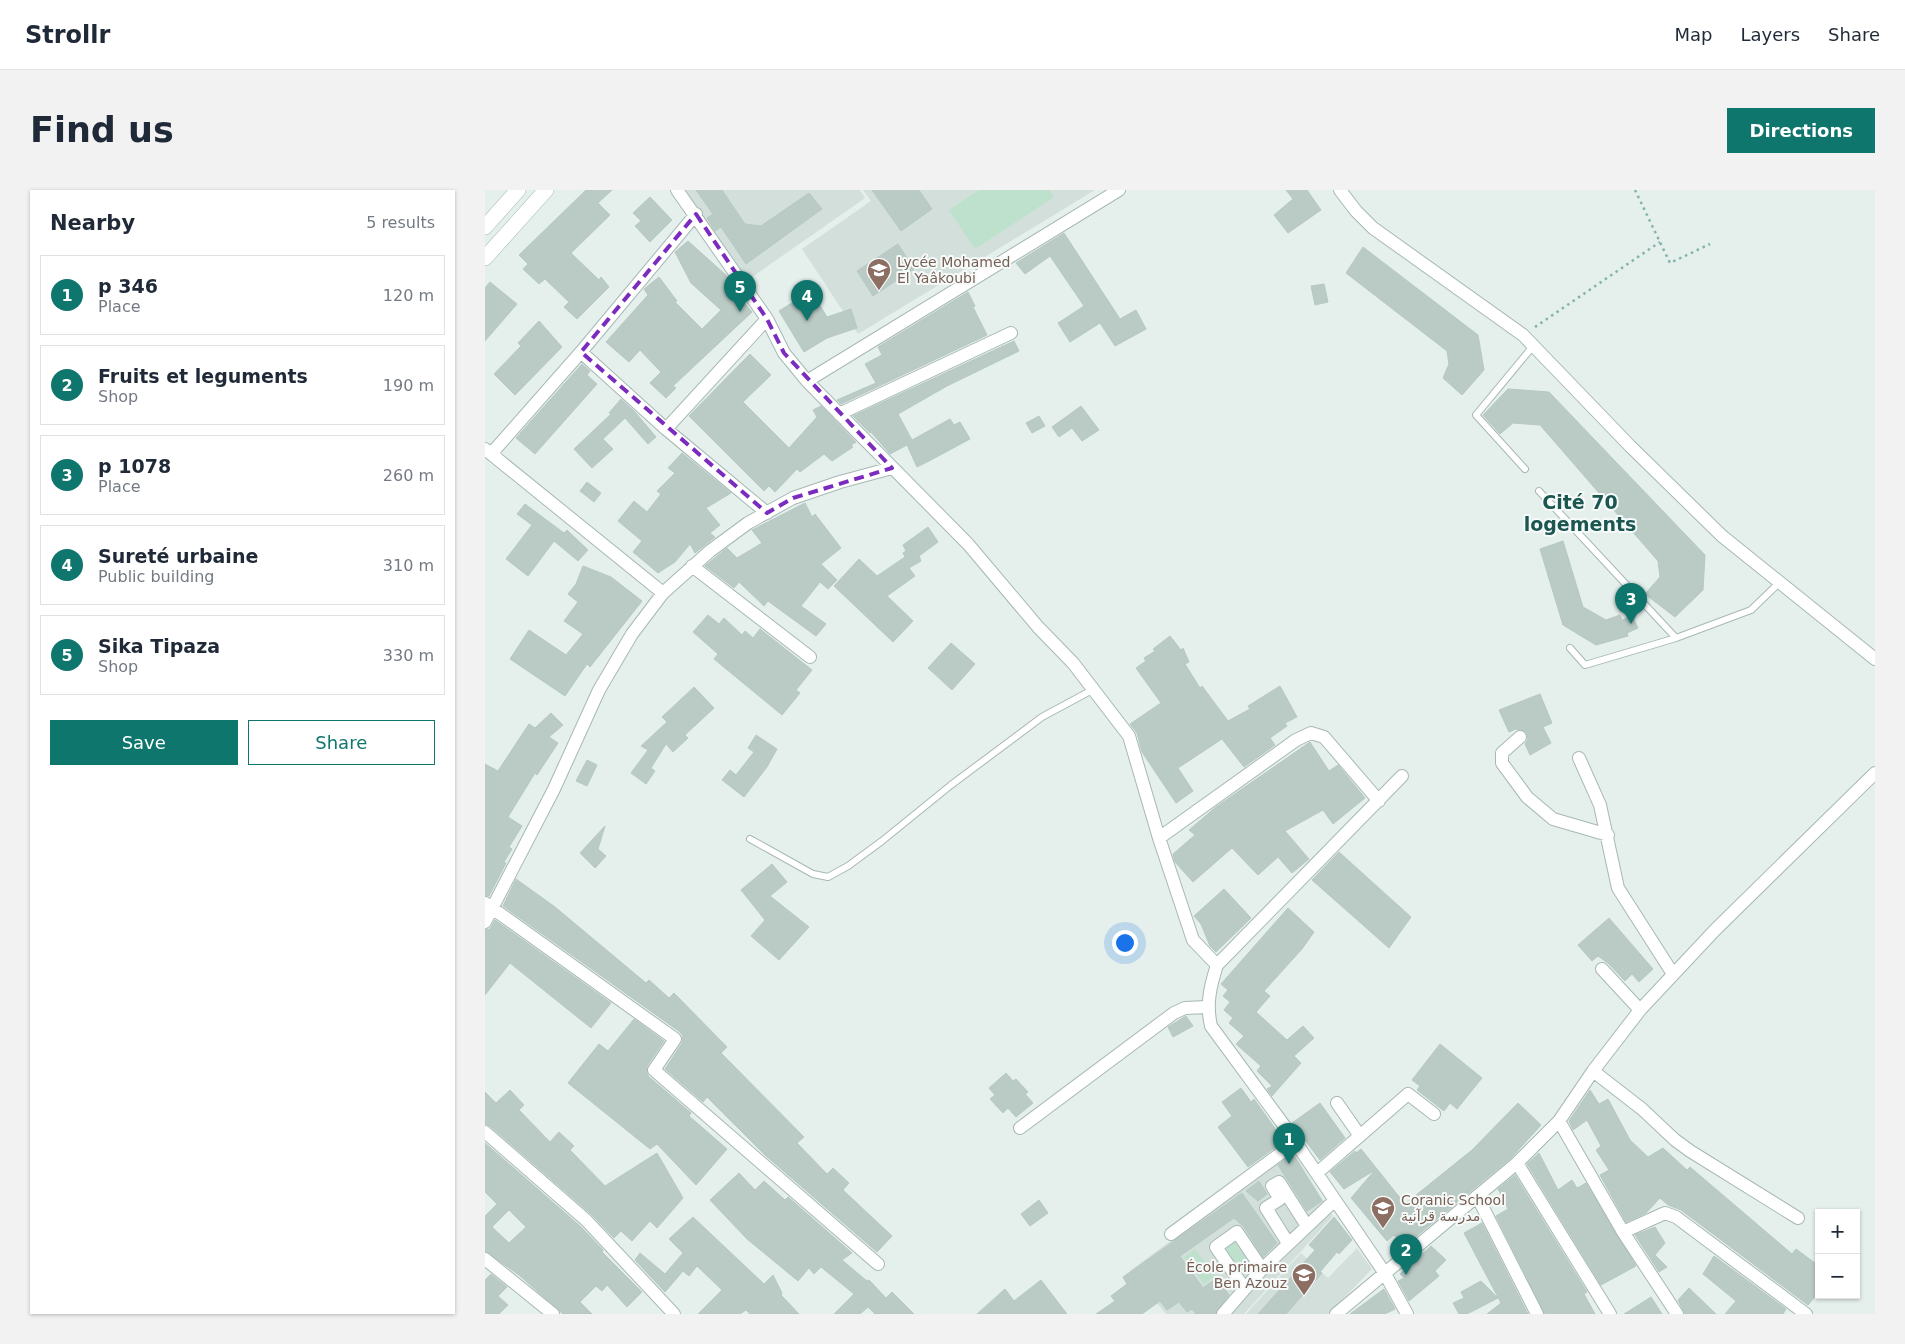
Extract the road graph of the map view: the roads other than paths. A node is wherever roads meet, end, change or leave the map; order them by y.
1 (518, 190) edge
2 (546, 190) edge
3 (677, 190) edge
4 (1119, 190) edge
5 (1340, 190) edge
6 (696, 214) junction
7 (485, 227) edge
8 (485, 258) edge
9 (767, 319) junction
10 (1011, 333) dead end
11 (1534, 345) junction
12 (581, 352) junction
13 (807, 381) junction
14 (839, 414) junction
15 (666, 429) junction
16 (488, 452) edge
17 (892, 468) junction
18 (1525, 469) dead end
19 (1539, 491) dead end
20 (767, 513) junction
21 (692, 566) junction
22 (1780, 582) junction
23 (663, 593) junction
24 (1677, 638) junction
25 (1570, 648) dead end
26 (810, 657) dead end
27 (1875, 659) edge
28 (1095, 689) junction
29 (1520, 737) dead end
30 (1579, 758) dead end
31 (1875, 773) edge
32 (1402, 776) dead end
33 (1379, 801) junction
34 (1608, 835) junction
35 (1159, 838) junction
36 (750, 839) dead end
37 (489, 905) edge
38 (485, 922) edge
39 (1217, 966) junction
40 (1602, 969) dead end
41 (1673, 974) junction
42 (1208, 1007) junction
43 (1640, 1010) junction
44 (1593, 1071) junction
45 (1337, 1103) dead end
46 (1434, 1114) dead end
47 (1559, 1121) junction
48 (1020, 1128) dead end
49 (485, 1132) edge
50 (1360, 1136) junction
51 (1296, 1142) junction
52 (1517, 1163) junction
53 (1317, 1173) junction
54 (1477, 1196) junction
55 (1335, 1200) junction
56 (1798, 1218) dead end
57 (1307, 1226) junction
58 (1623, 1232) junction
59 (1171, 1234) dead end
60 (1288, 1242) junction
61 (485, 1259) edge
62 (878, 1264) dead end
63 (1262, 1269) junction
64 (1385, 1272) junction
65 (1244, 1288) junction
66 (553, 1314) edge
67 (674, 1314) edge
68 (1223, 1314) edge
69 (1336, 1314) edge
70 (1407, 1314) edge
71 (1537, 1314) edge
72 (1610, 1314) edge
73 (1677, 1314) edge
74 (1806, 1314) edge

1 - 7 main road
2 - 8 main road
3 - 6 street
4 - 13 street
5 - 11 street
6 - 9 street
6 - 12 street
9 - 13 street
9 - 15 street
10 - 14 street
11 - 18 lane
11 - 22 street
12 - 15 street
12 - 16 street
13 - 14 street
14 - 17 street
15 - 20 street
16 - 23 street
17 - 20 street
17 - 28 street
19 - 24 lane
20 - 21 street
21 - 23 street
21 - 26 street
22 - 24 lane
22 - 27 street
23 - 37 street
24 - 25 lane
28 - 35 street
28 - 36 lane
29 - 34 street
30 - 34 street
31 - 41 street
32 - 33 street
33 - 35 street
33 - 39 street
34 - 41 street
35 - 39 street
37 - 38 street
37 - 62 street
39 - 42 street
40 - 43 street
41 - 43 street
42 - 48 street
42 - 51 street
43 - 44 street
44 - 47 street
44 - 56 street
45 - 50 street
46 - 50 street
47 - 52 street
47 - 58 street
49 - 67 street
50 - 53 street
51 - 53 street
51 - 59 street
52 - 54 street
52 - 72 street
53 - 55 street
54 - 64 street
54 - 71 street
55 - 57 street
55 - 64 street
57 - 60 street
57 - 60 street
58 - 73 street
58 - 74 street
60 - 63 street
61 - 66 street
63 - 65 street
63 - 65 street
64 - 69 street
64 - 70 street
65 - 68 street

